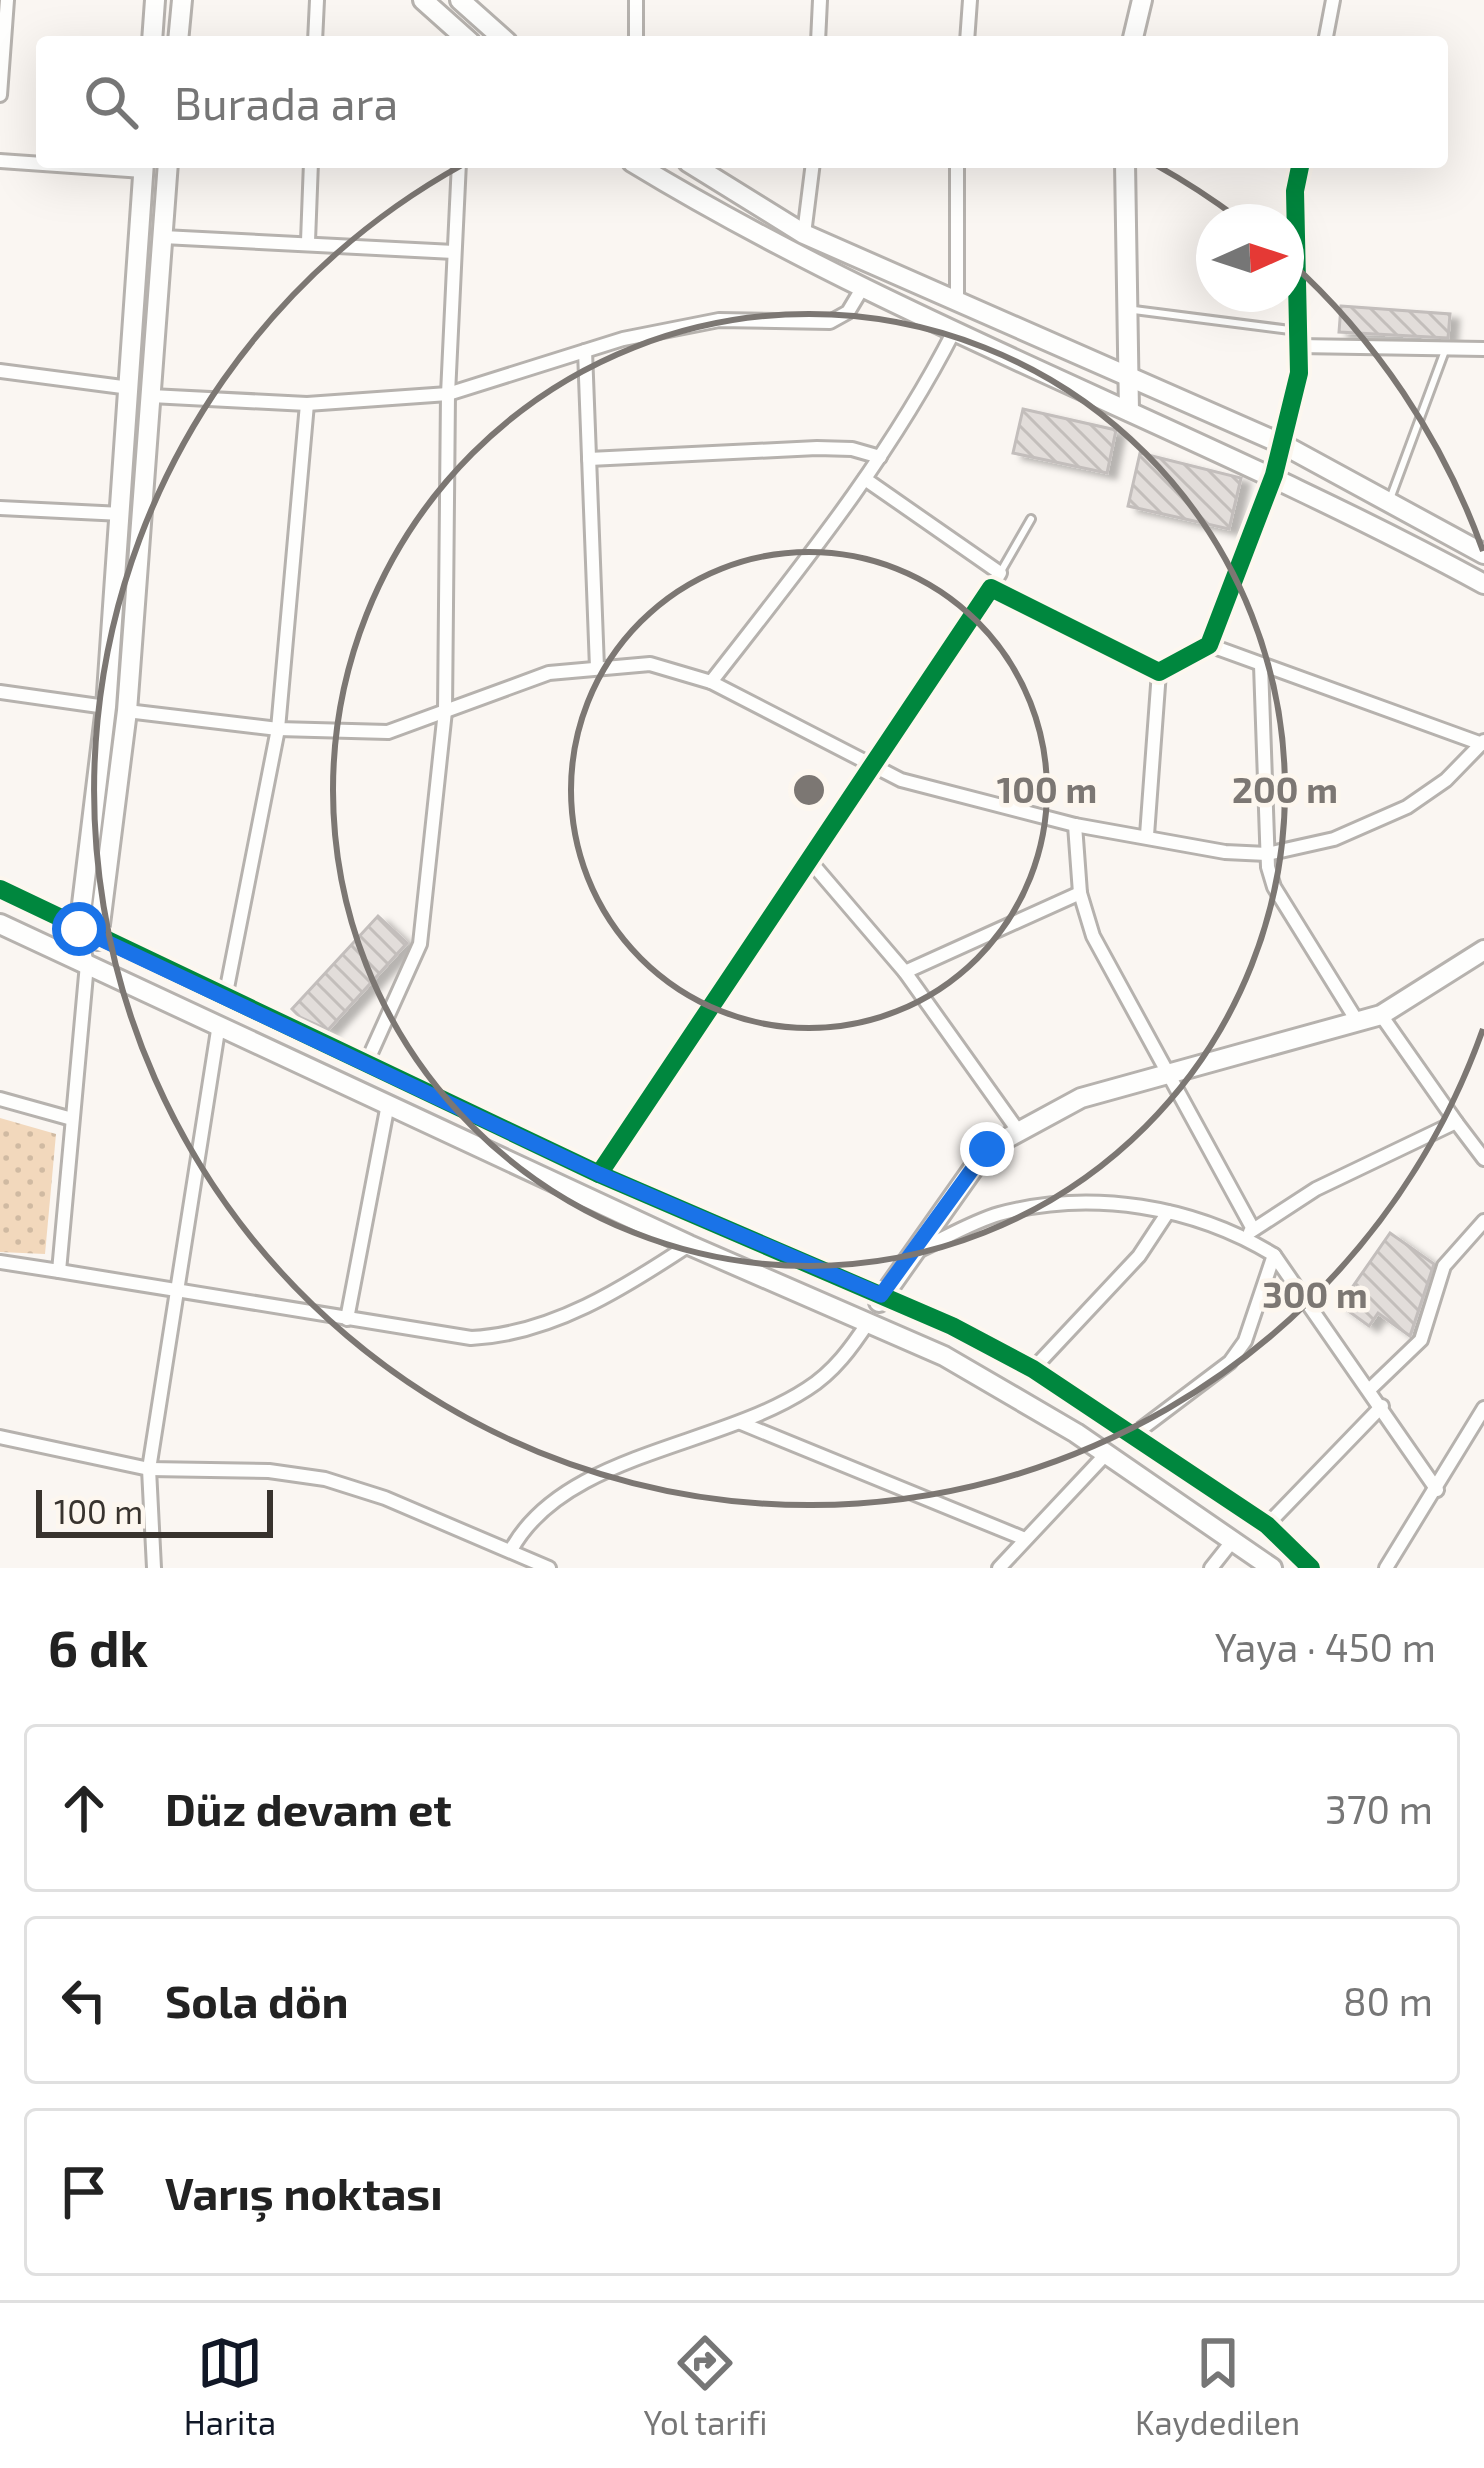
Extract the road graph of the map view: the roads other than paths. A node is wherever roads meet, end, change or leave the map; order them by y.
1 (7, 0) edge
2 (155, 0) edge
3 (182, 0) edge
4 (317, 0) edge
5 (423, 0) edge
6 (460, 0) edge
7 (636, 0) edge
8 (820, 0) edge
9 (970, 0) edge
10 (1142, 0) edge
11 (1333, 0) edge
12 (152, 36) edge
13 (179, 36) edge
14 (315, 36) edge
15 (463, 36) edge
16 (501, 36) edge
17 (636, 36) edge
18 (818, 36) edge
19 (967, 36) edge
20 (1133, 36) edge
21 (1326, 36) edge
22 (0, 95) edge
23 (0, 161) edge
24 (36, 162) edge
25 (143, 168) edge
26 (169, 168) edge
27 (311, 168) edge
28 (459, 168) edge
29 (642, 168) edge
30 (698, 168) edge
31 (812, 168) edge
32 (957, 168) edge
33 (1126, 168) edge
34 (1300, 168) edge
35 (804, 234) junction
36 (163, 237) junction
37 (308, 241) junction
38 (454, 252) junction
39 (863, 287) junction
40 (957, 299) junction
41 (1130, 310) junction
42 (954, 331) junction
43 (1298, 338) junction
44 (1446, 348) junction
45 (1484, 349) edge
46 (585, 351) junction
47 (0, 371) edge
48 (1133, 375) junction
49 (130, 388) junction
50 (448, 394) junction
51 (151, 396) junction
52 (307, 404) junction
53 (1129, 411) junction
54 (1282, 444) junction
55 (880, 458) junction
56 (589, 459) junction
57 (1274, 475) junction
58 (865, 479) junction
59 (1389, 502) junction
60 (0, 508) edge
61 (122, 514) junction
62 (1030, 519) dead end
63 (1484, 554) edge
64 (1000, 573) junction
65 (1484, 584) edge
66 (991, 587) junction
67 (1209, 645) junction
68 (1261, 664) junction
69 (597, 668) junction
70 (1160, 672) junction
71 (711, 682) junction
72 (0, 692) edge
73 (106, 707) junction
74 (128, 711) junction
75 (445, 711) junction
76 (278, 729) junction
77 (1483, 742) edge
78 (875, 766) junction
79 (1075, 825) junction
80 (1147, 835) junction
81 (1268, 854) junction
82 (810, 861) junction
83 (0, 889) edge
84 (1080, 893) junction
85 (0, 924) edge
86 (79, 929) junction
87 (98, 940) junction
88 (1484, 950) edge
89 (87, 964) junction
90 (905, 972) junction
91 (225, 998) junction
92 (1381, 1015) junction
93 (1357, 1022) junction
94 (219, 1024) junction
95 (366, 1064) junction
96 (1170, 1073) junction
97 (0, 1099) edge
98 (388, 1104) junction
99 (72, 1119) junction
100 (1456, 1122) junction
101 (1018, 1132) junction
102 (1484, 1159) edge
103 (599, 1174) junction
104 (1168, 1212) junction
105 (1484, 1221) edge
106 (1249, 1233) junction
107 (689, 1245) junction
108 (909, 1255) junction
109 (1274, 1256) junction
110 (0, 1262) edge
111 (59, 1271) junction
112 (178, 1293) junction
113 (881, 1295) junction
114 (347, 1319) junction
115 (869, 1321) junction
116 (1033, 1369) junction
117 (1370, 1389) junction
118 (1382, 1406) junction
119 (1484, 1408) edge
120 (741, 1423) junction
121 (1132, 1436) junction
122 (0, 1437) edge
123 (1107, 1453) junction
124 (149, 1468) junction
125 (1437, 1490) junction
126 (1267, 1525) junction
127 (1235, 1538) junction
128 (1025, 1539) junction
129 (511, 1550) junction
130 (546, 1567) edge
131 (154, 1568) edge
132 (999, 1568) edge
133 (1211, 1568) edge
134 (1272, 1568) edge
135 (1311, 1568) edge
136 (1386, 1568) edge

1 - 22 street
2 - 12 street
3 - 13 street
4 - 14 street
5 - 15 street
6 - 16 street
7 - 17 street
8 - 18 street
9 - 19 street
10 - 20 street
11 - 21 street
23 - 24 street
25 - 49 street
26 - 36 street
27 - 37 street
28 - 38 street
29 - 39 street
30 - 35 street
31 - 35 street
32 - 40 street
33 - 41 street
34 - 43 street
35 - 40 street
36 - 37 street
36 - 51 street
37 - 38 street
38 - 50 street
39 - 42 street
39 - 46 street
40 - 48 street
41 - 43 lane
41 - 48 street
42 - 53 street
42 - 55 street
43 - 44 street
43 - 54 street
44 - 45 street
44 - 59 lane
46 - 50 street
46 - 56 street
47 - 49 street
48 - 53 street
48 - 54 street
49 - 61 street
50 - 52 street
50 - 75 street
51 - 52 street
51 - 74 street
52 - 76 street
53 - 57 street
54 - 57 street
54 - 59 street
55 - 56 street
55 - 58 street
56 - 69 street
57 - 65 street
57 - 67 street
58 - 64 street
58 - 71 street
59 - 63 street
60 - 61 street
61 - 73 street
62 - 64 lane
64 - 66 street
66 - 70 street
66 - 78 street
67 - 68 street
67 - 70 street
68 - 77 street
68 - 81 street
69 - 71 street
69 - 75 street
70 - 80 street
71 - 78 street
72 - 73 street
73 - 86 street
74 - 76 street
74 - 87 street
75 - 76 street
75 - 95 street
76 - 91 street
77 - 81 street
78 - 79 street
78 - 82 street
79 - 80 street
79 - 84 street
80 - 81 street
81 - 93 street
82 - 90 street
82 - 103 street
83 - 86 street
84 - 90 street
84 - 96 street
85 - 89 street
86 - 87 street
86 - 89 street
87 - 89 street
87 - 91 street
88 - 92 street
89 - 94 street
89 - 99 street
90 - 101 street
91 - 95 street
92 - 93 street
92 - 100 street
93 - 96 street
94 - 98 street
94 - 112 street
95 - 103 street
96 - 101 street
96 - 106 street
97 - 99 street
98 - 107 street
98 - 114 street
99 - 111 street
100 - 102 street
100 - 106 street
101 - 108 street
103 - 113 street
104 - 106 street
104 - 108 street
104 - 116 street
105 - 117 street
106 - 109 street
107 - 114 street
107 - 115 street
108 - 113 street
109 - 117 street
109 - 121 street
110 - 111 street
111 - 112 street
112 - 114 street
112 - 124 street
113 - 115 street
113 - 116 street
115 - 120 street
115 - 123 street
116 - 121 street
117 - 118 street
118 - 125 street
118 - 126 street
119 - 125 street
120 - 128 street
120 - 129 street
121 - 126 street
122 - 124 street
123 - 127 street
123 - 128 street
124 - 129 street
124 - 131 street
125 - 136 street
126 - 135 street
127 - 133 street
127 - 134 street
128 - 132 street
129 - 130 street

